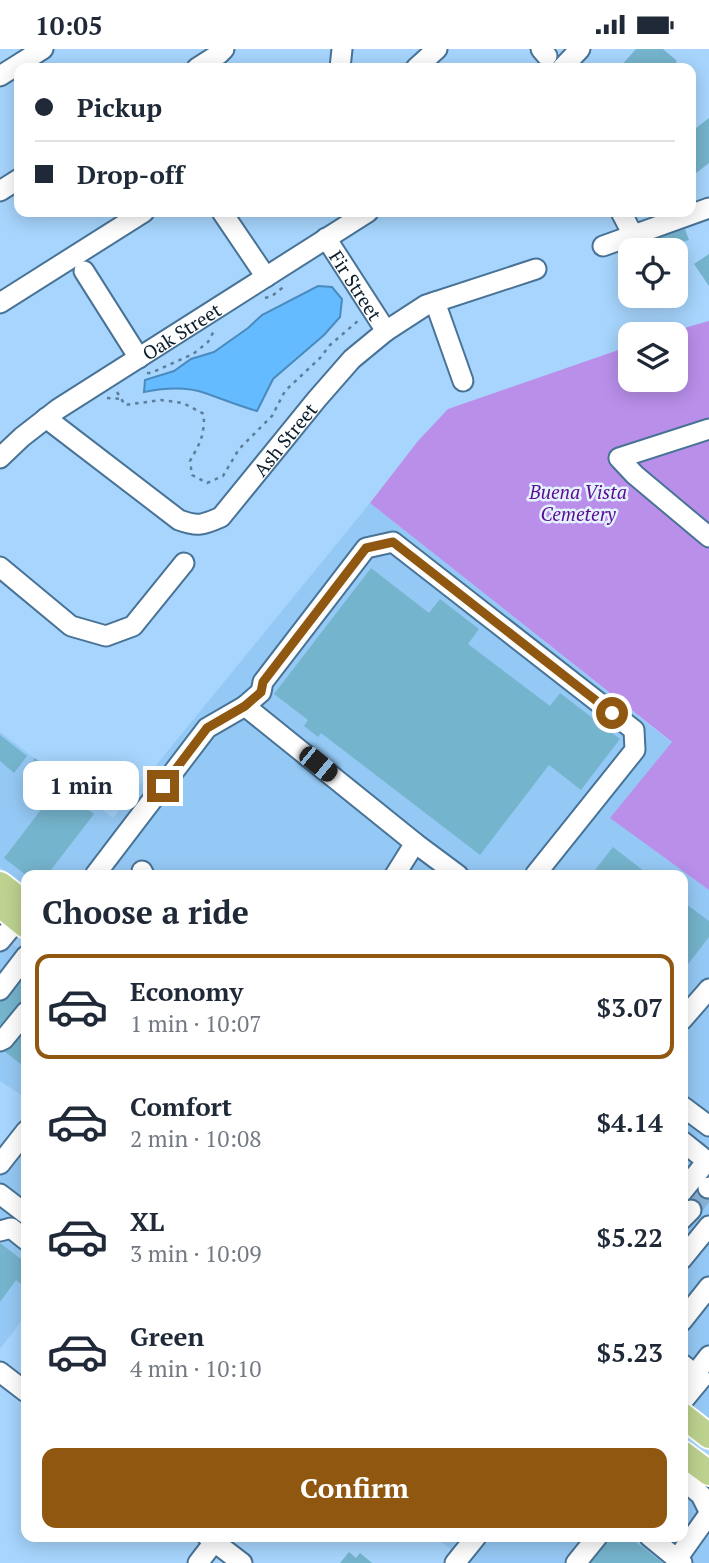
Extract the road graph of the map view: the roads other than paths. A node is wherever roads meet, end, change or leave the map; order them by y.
1 (43, 49) edge
2 (224, 49) edge
3 (437, 49) edge
4 (580, 49) edge
5 (550, 58) edge
6 (21, 63) edge
7 (205, 63) edge
8 (425, 63) edge
9 (136, 217) edge
10 (225, 217) edge
11 (360, 217) edge
12 (624, 217) edge
13 (684, 217) edge
14 (634, 235) junction
15 (326, 238) junction
16 (603, 246) dead end
17 (536, 269) dead end
18 (84, 271) dead end
19 (266, 277) junction
20 (435, 302) junction
21 (0, 303) edge
22 (386, 331) junction
23 (141, 366) junction
24 (463, 381) dead end
25 (46, 418) junction
26 (709, 429) edge
27 (0, 458) edge
28 (709, 537) edge
29 (184, 563) dead end
30 (0, 567) edge
31 (245, 706) junction
32 (415, 843) junction
33 (99, 870) edge
34 (398, 870) edge
35 (451, 870) edge
36 (540, 870) edge
37 (0, 884) edge
38 (21, 900) edge
39 (0, 905) edge
40 (13, 931) edge
41 (21, 963) edge
42 (709, 989) edge
43 (0, 990) edge
44 (688, 1013) edge
45 (21, 1018) edge
46 (0, 1041) edge
47 (688, 1113) edge
48 (709, 1126) edge
49 (21, 1137) edge
50 (688, 1146) edge
51 (708, 1161) edge
52 (0, 1164) edge
53 (0, 1194) edge
54 (688, 1201) edge
55 (21, 1210) edge
56 (709, 1226) tunnel mouth
57 (688, 1252) edge
58 (709, 1287) edge
59 (688, 1313) edge
60 (709, 1356) edge
61 (689, 1369) edge
62 (0, 1371) edge
63 (21, 1388) edge
64 (688, 1395) edge
65 (688, 1420) edge
66 (709, 1436) edge
67 (690, 1469) edge
68 (709, 1513) edge
69 (211, 1542) edge
70 (218, 1542) edge
71 (472, 1542) edge
72 (593, 1542) edge
73 (656, 1542) edge
74 (679, 1561) edge
75 (198, 1563) edge
76 (242, 1563) edge
77 (455, 1563) edge
78 (576, 1563) edge

1 - 6 street
2 - 7 street
3 - 8 street
4 - 5 street
9 - 21 street
10 - 19 street
11 - 15 street, Oak Street
12 - 14 street
13 - 14 street
14 - 16 street
15 - 19 street, Oak Street
15 - 22 street, Fir Street
17 - 20 street, Ash Street
18 - 23 street
19 - 23 street, Oak Street
20 - 22 street, Ash Street
20 - 24 street
22 - 25 street, Ash Street
23 - 25 street, Oak Street
25 - 27 street, Oak Street
26 - 28 street
29 - 30 street
31 - 32 street
31 - 33 street
31 - 36 street
32 - 34 street
32 - 35 street
37 - 38 main road
39 - 40 main road
41 - 43 street
42 - 44 street
45 - 46 street
47 - 48 street
49 - 52 street
50 - 51 street
51 - 54 street
53 - 55 street
56 - 57 street
58 - 59 street
60 - 61 street
61 - 64 street
62 - 63 street
65 - 66 main road
67 - 68 street
68 - 74 street
69 - 75 street
70 - 76 street
71 - 77 street
72 - 78 street
73 - 74 street

